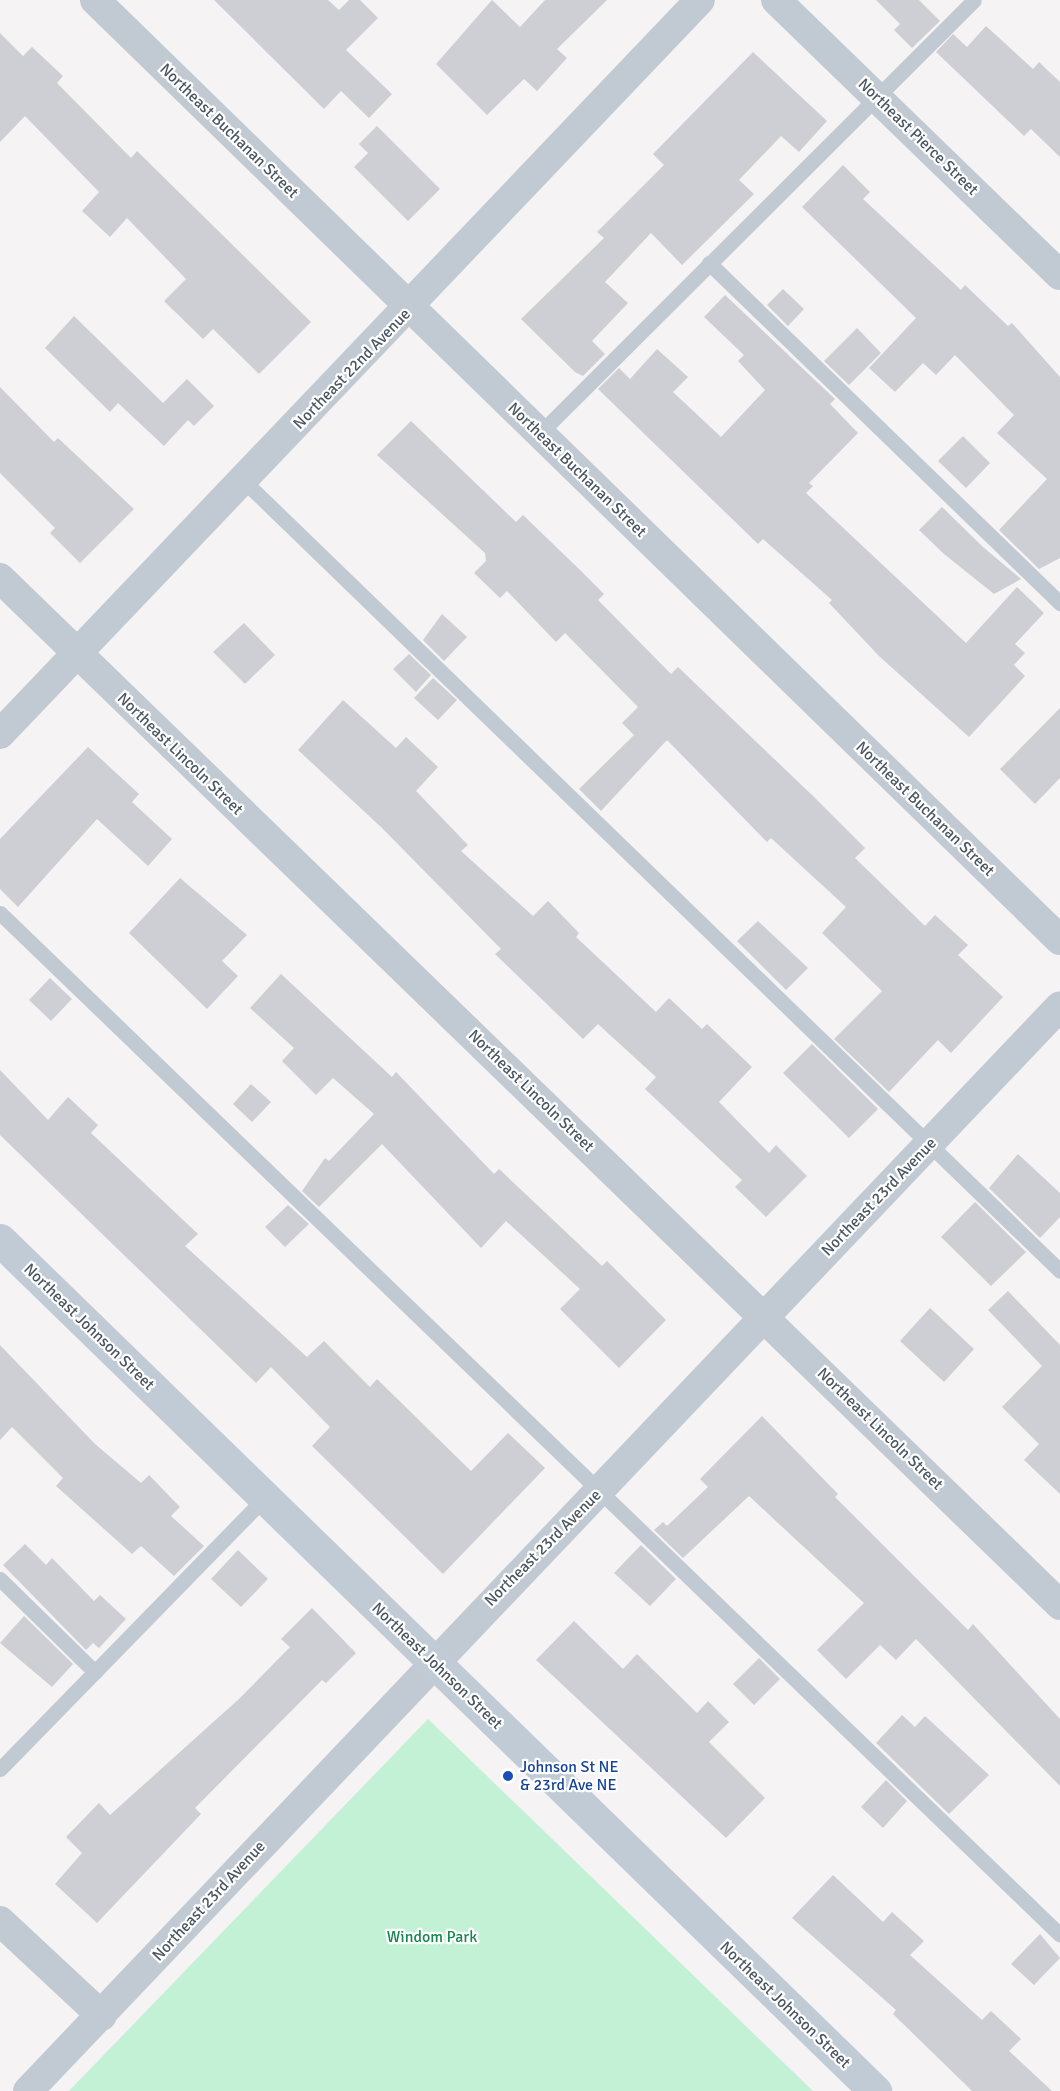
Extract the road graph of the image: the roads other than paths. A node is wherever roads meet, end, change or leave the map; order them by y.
1 (95, 0) edge
2 (700, 0) edge
3 (776, 0) edge
4 (974, 0) edge
5 (878, 99) junction
6 (709, 263) junction
7 (1060, 275) edge
8 (413, 308) junction
9 (539, 434) junction
10 (243, 480) junction
11 (0, 578) edge
12 (1060, 603) edge
13 (77, 654) junction
14 (0, 734) edge
15 (0, 913) edge
16 (1060, 940) edge
17 (1060, 1006) edge
18 (930, 1144) junction
19 (0, 1240) edge
20 (1060, 1271) edge
21 (766, 1316) junction
22 (603, 1489) junction
23 (264, 1498) junction
24 (0, 1579) edge
25 (1060, 1605) edge
26 (431, 1661) junction
27 (95, 1672) junction
28 (0, 1769) edge
29 (0, 1921) edge
30 (1060, 1935) edge
31 (102, 2016) junction
32 (28, 2091) edge
33 (874, 2091) edge

1 - 8 street, Northeast Buchanan Street
2 - 8 street, Northeast 22nd Avenue
3 - 5 street, Northeast Pierce Street
4 - 5 lane
5 - 6 lane
5 - 7 street, Northeast Pierce Street
6 - 9 lane
6 - 12 lane
8 - 9 street, Northeast Buchanan Street
8 - 10 street, Northeast 22nd Avenue
9 - 16 street, Northeast Buchanan Street
10 - 13 street, Northeast 22nd Avenue
10 - 18 lane
11 - 13 street, Northeast Lincoln Street
13 - 14 street, Northeast 22nd Avenue
13 - 21 street, Northeast Lincoln Street
15 - 22 lane
17 - 18 street, Northeast 23rd Avenue
18 - 20 lane
18 - 21 street, Northeast 23rd Avenue
19 - 23 main road, Northeast Johnson Street
21 - 22 street, Northeast 23rd Avenue
21 - 25 street, Northeast Lincoln Street
22 - 26 street, Northeast 23rd Avenue
22 - 30 lane
23 - 26 main road, Northeast Johnson Street
23 - 27 lane
24 - 27 lane
26 - 31 street, Northeast 23rd Avenue
26 - 33 main road, Northeast Johnson Street
27 - 28 lane
29 - 31 street
31 - 32 street, Northeast 23rd Avenue

